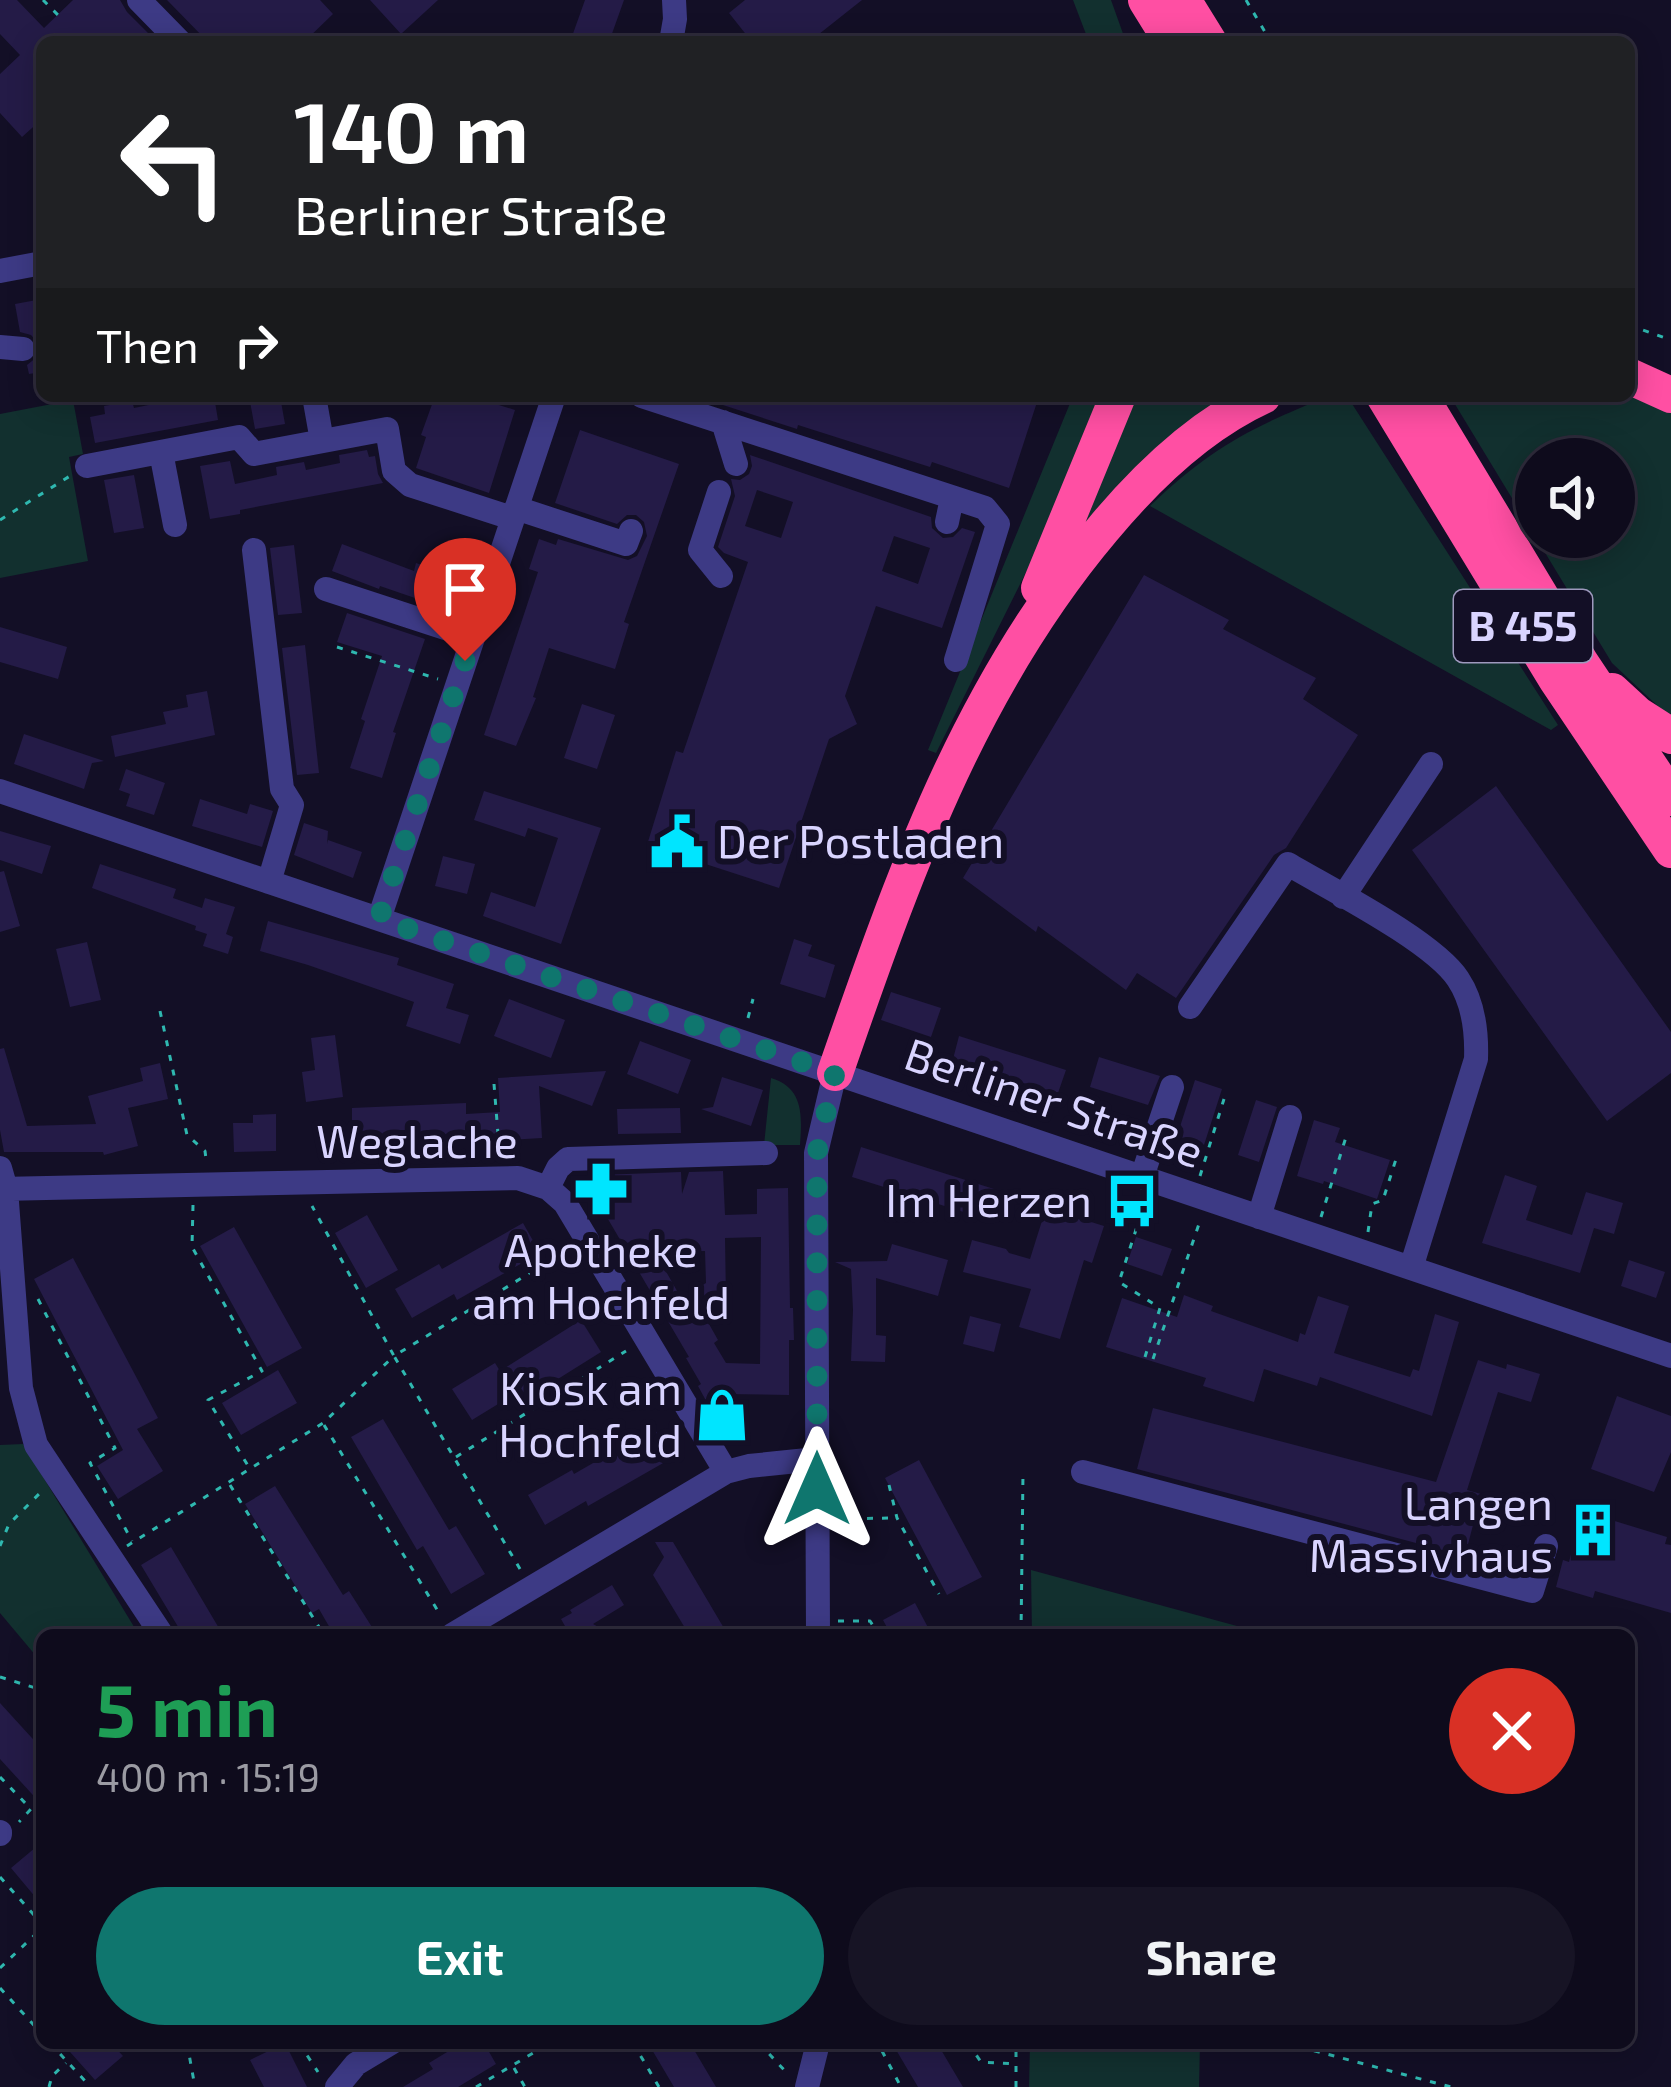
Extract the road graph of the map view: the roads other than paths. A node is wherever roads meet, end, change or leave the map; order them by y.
1 (139, 0) edge
2 (674, 0) edge
3 (1129, 0) edge
4 (1146, 0) edge
5 (1183, 0) edge
6 (174, 36) edge
7 (672, 36) edge
8 (1142, 36) edge
9 (1168, 36) edge
10 (1205, 36) edge
11 (36, 264) edge
12 (0, 271) edge
13 (1635, 379) edge
14 (1671, 394) edge
15 (315, 402) edge
16 (552, 402) edge
17 (661, 402) edge
18 (1116, 402) edge
19 (1253, 402) edge
20 (1388, 402) edge
21 (1424, 402) edge
22 (723, 422) junction
23 (322, 441) junction
24 (161, 452) junction
25 (736, 464) dead end
26 (87, 466) road end
27 (719, 492) dead end
28 (514, 513) junction
29 (175, 525) dead end
30 (626, 544) dead end
31 (254, 550) dead end
32 (721, 576) dead end
33 (326, 589) dead end
34 (473, 637) junction
35 (1013, 653) junction
36 (956, 660) dead end
37 (1581, 663) junction
38 (1671, 736) edge
39 (1431, 764) dead end
40 (0, 791) edge
41 (1671, 798) edge
42 (1671, 850) edge
43 (269, 882) junction
44 (1343, 897) junction
45 (379, 919) junction
46 (1190, 1007) dead end
47 (835, 1073) junction
48 (1172, 1088) dead end
49 (1290, 1117) dead end
50 (766, 1153) dead end
51 (1147, 1179) junction
52 (2, 1182) edge
53 (548, 1188) junction
54 (1259, 1217) junction
55 (1411, 1268) junction
56 (1671, 1356) edge
57 (817, 1459) junction
58 (726, 1472) junction
59 (1083, 1472) dead end
60 (1546, 1546) dead end
61 (818, 1628) edge
62 (158, 1629) edge
63 (463, 1629) edge
64 (382, 2049) edge
65 (816, 2049) edge
66 (328, 2080) edge
67 (807, 2087) edge

1 - 6 street
2 - 7 street
3 - 8 highway
4 - 9 highway
5 - 10 highway
11 - 12 street
13 - 14 highway
15 - 23 street
16 - 28 street
17 - 22 street
18 - 35 highway
19 - 35 highway
20 - 42 highway, B 455
21 - 37 highway, B 455
22 - 25 street
22 - 36 street
23 - 24 street
23 - 28 street
24 - 26 street
24 - 29 street
27 - 32 street
28 - 30 street
28 - 34 street
31 - 43 street
33 - 34 street
34 - 45 street
35 - 47 highway
37 - 38 highway
37 - 41 highway, B 455
39 - 44 street
40 - 43 street, Berliner Straße
43 - 45 street, Berliner Straße
44 - 46 street
44 - 55 street
45 - 47 street, Berliner Straße
47 - 51 street, Berliner Straße
47 - 57 street
48 - 51 street
49 - 54 street
50 - 53 street
51 - 54 street, Berliner Straße
52 - 53 street, Weglache
52 - 62 street
53 - 58 street, Weglache
54 - 55 street, Berliner Straße
55 - 56 street, Berliner Straße
57 - 58 street
57 - 61 street
58 - 63 street
59 - 60 street
64 - 66 street
65 - 67 street

